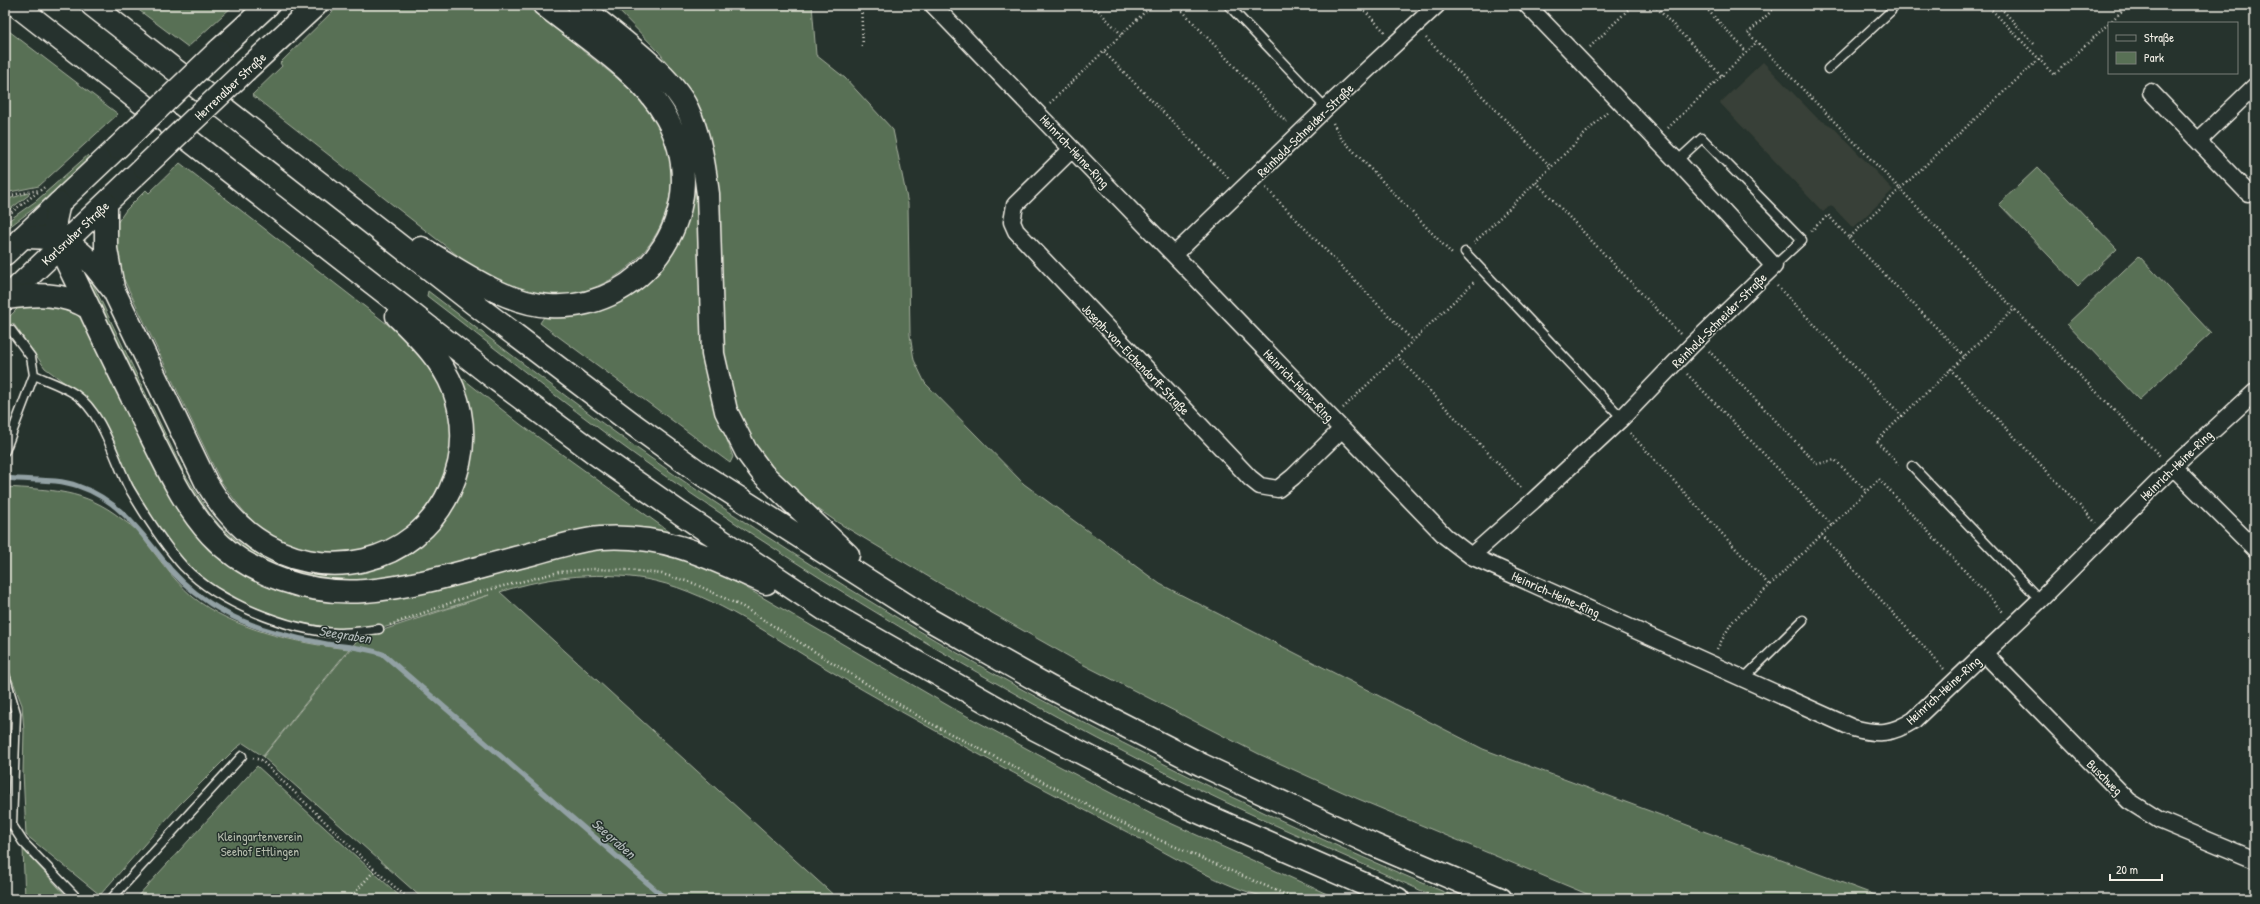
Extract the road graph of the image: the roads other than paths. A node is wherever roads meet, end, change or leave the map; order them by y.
1 (16, 5) edge
2 (92, 5) edge
3 (268, 5) edge
4 (316, 5) edge
5 (544, 5) edge
6 (579, 5) edge
7 (933, 5) edge
8 (1228, 5) edge
9 (1437, 5) edge
10 (1527, 5) edge
11 (1893, 5) edge
12 (1828, 69) dead end
13 (2255, 86) edge
14 (2151, 92) dead end
15 (1326, 108) junction
16 (2198, 141) junction
17 (1072, 149) junction
18 (1677, 161) junction
19 (144, 167) joint
20 (2248, 193) dead end
21 (59, 203) junction
22 (106, 204) junction
23 (360, 215) junction
24 (23, 237) junction
25 (60, 242) junction
26 (1465, 252) road end
27 (5, 254) edge
28 (1174, 255) junction
29 (338, 256) junction
30 (1774, 266) junction
31 (114, 291) junction
32 (5, 298) edge
33 (89, 308) junction
34 (11, 330) dead end
35 (34, 375) junction
36 (2255, 392) edge
37 (1622, 418) junction
38 (1336, 425) junction
39 (5, 451) edge
40 (1912, 466) road end
41 (2172, 467) junction
42 (2255, 548) edge
43 (1471, 556) junction
44 (890, 594) junction
45 (2040, 600) junction
46 (830, 613) junction
47 (1803, 620) dead end
48 (379, 629) road end
49 (1984, 653) junction
50 (5, 675) edge
51 (1743, 679) junction
52 (242, 756) road end
53 (2255, 860) edge
54 (78, 899) edge
55 (111, 899) edge
56 (1398, 899) edge
57 (1501, 899) edge

1 - 29 main road
2 - 23 main road
3 - 21 main road, bridge
4 - 19 main road, Herrenalber Straße, bridge
5 - 23 main road
6 - 44 main road
7 - 17 street, Heinrich-Heine-Ring
8 - 15 lane
9 - 15 street, Reinhold-Schneider-Straße
10 - 18 street, Reinhold-Schneider-Straße
11 - 12 lane
13 - 16 street
14 - 16 street
15 - 28 street, Reinhold-Schneider-Straße
16 - 20 street
17 - 28 street, Heinrich-Heine-Ring
17 - 38 street, Joseph-von-Eichendorff-Straße
18 - 30 street, Reinhold-Schneider-Straße
18 - 30 lane
19 - 22 main road, Karlsruher Straße
21 - 24 main road
21 - 25 main road
22 - 25 main road, Karlsruher Straße
22 - 31 main road
23 - 44 main road
24 - 25 main road
24 - 27 main road
25 - 31 main road
25 - 32 main road, Karlsruher Straße
25 - 33 main road
26 - 37 lane
28 - 38 street, Heinrich-Heine-Ring
29 - 31 main road
29 - 46 main road
30 - 37 street, Reinhold-Schneider-Straße
32 - 33 main road
33 - 46 main road
34 - 35 lane
35 - 39 lane
35 - 48 lane
36 - 41 street, Heinrich-Heine-Ring
37 - 43 street, Reinhold-Schneider-Straße
38 - 43 street, Heinrich-Heine-Ring
40 - 45 lane
41 - 42 street
41 - 45 street, Heinrich-Heine-Ring
43 - 51 street, Heinrich-Heine-Ring
44 - 57 main road
45 - 49 street, Heinrich-Heine-Ring
46 - 56 main road
47 - 51 lane
49 - 51 street, Heinrich-Heine-Ring
49 - 53 street, Buschweg
50 - 54 lane
52 - 55 lane

